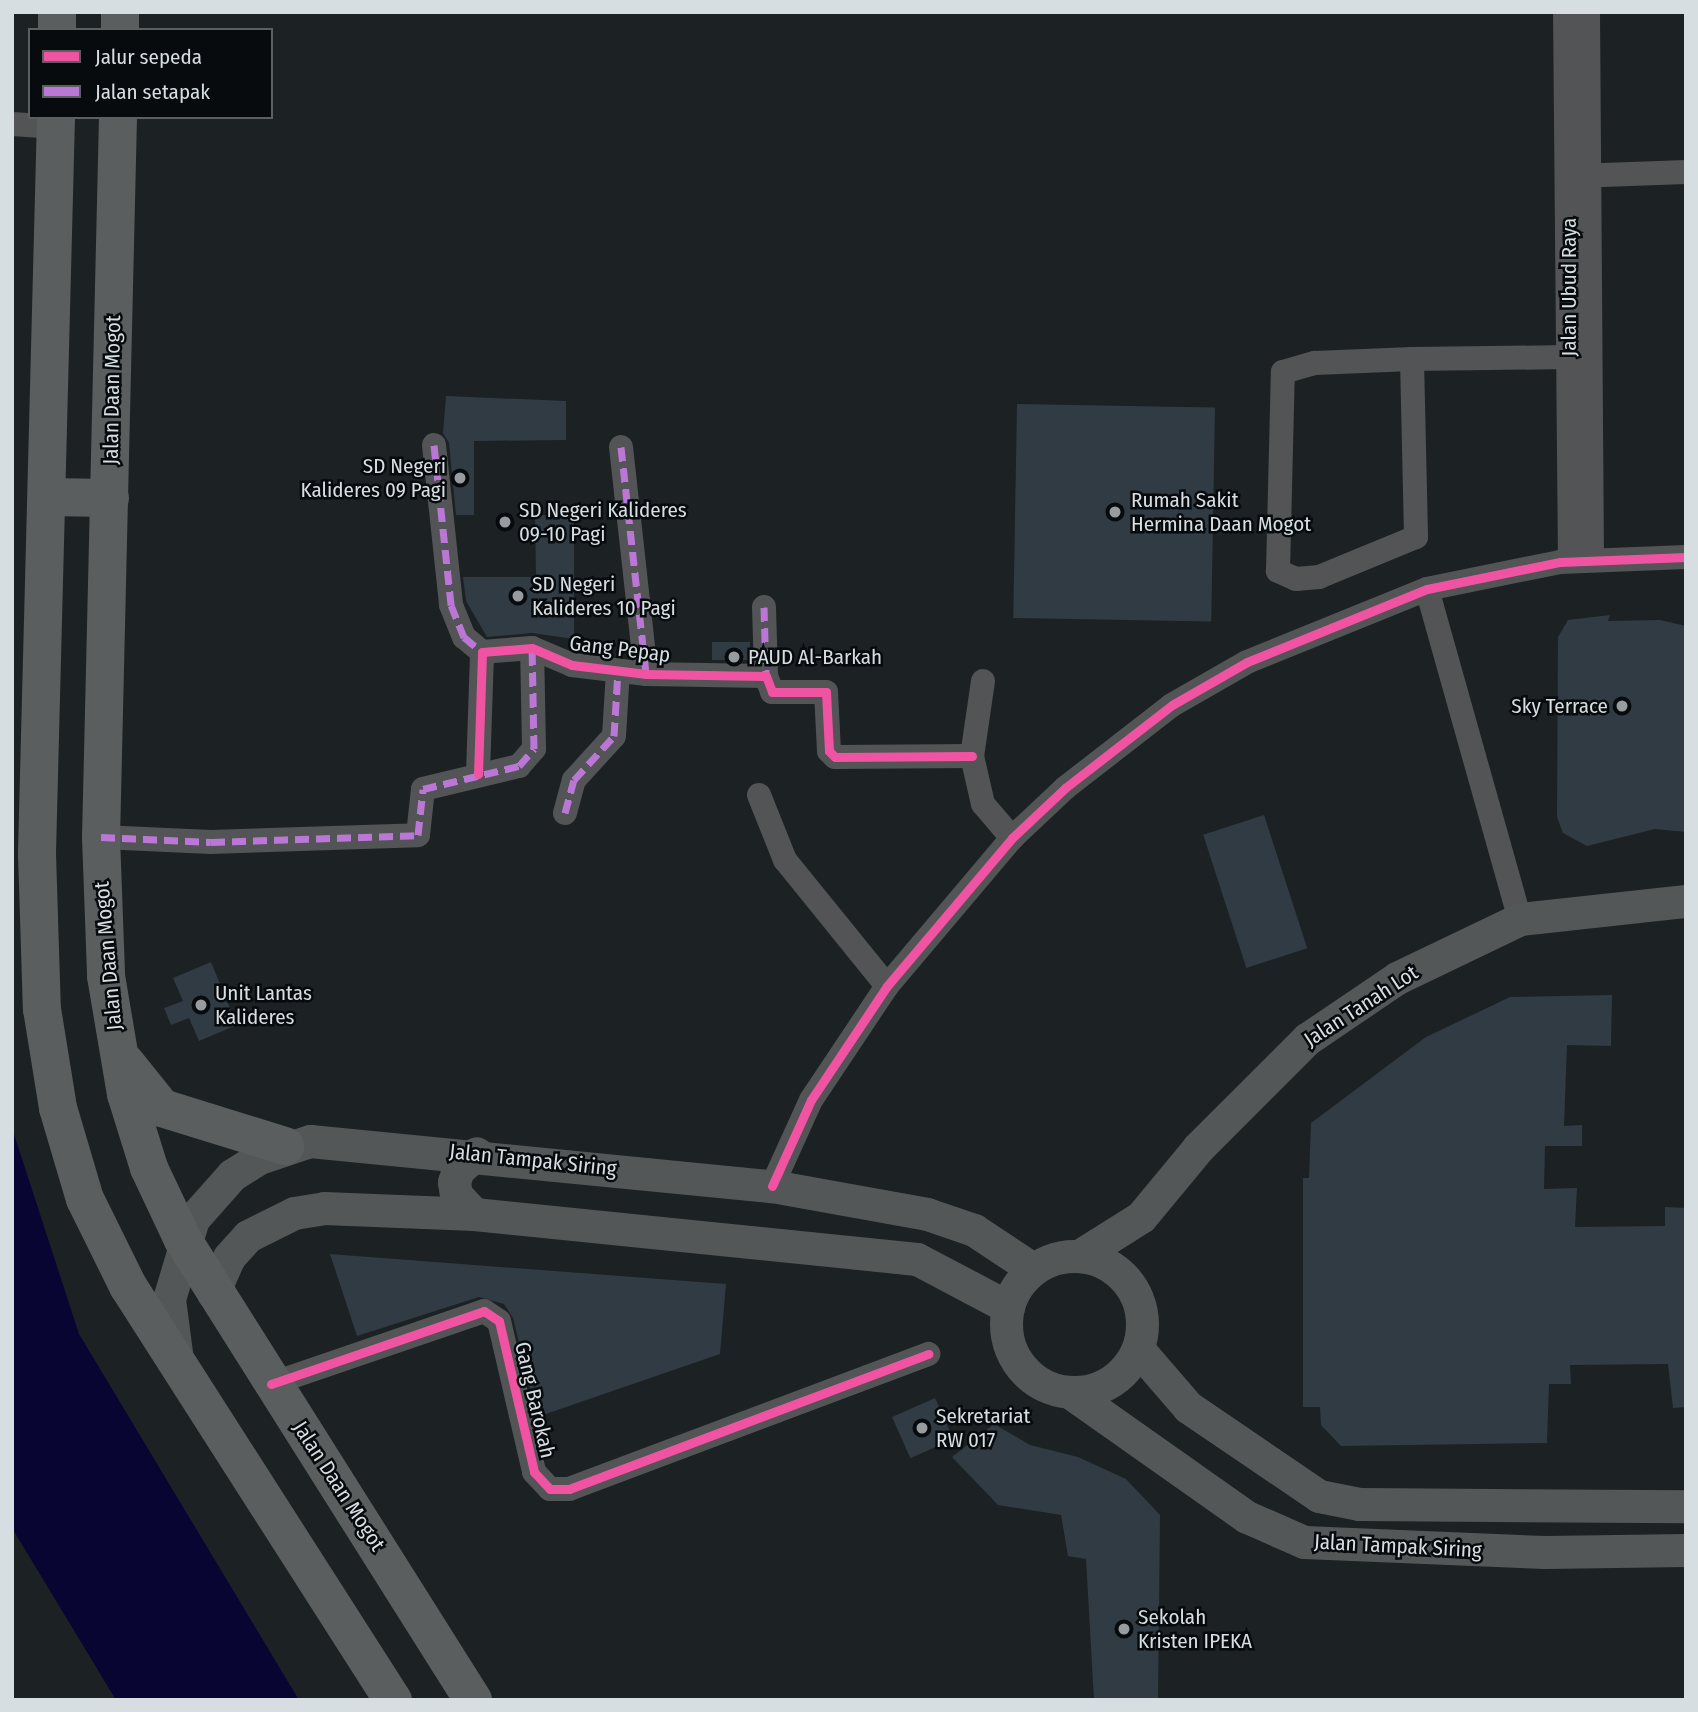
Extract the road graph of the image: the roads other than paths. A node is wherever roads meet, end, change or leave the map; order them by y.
1 (1565, 12) edge
2 (1588, 12) edge
3 (118, 119) edge
4 (37, 123) edge
5 (1686, 172) edge
6 (1580, 176) junction
7 (1569, 358) junction
8 (1412, 359) junction
9 (434, 445) dead end
10 (621, 447) dead end
11 (49, 449) junction
12 (111, 450) junction
13 (47, 497) junction
14 (110, 498) junction
15 (1686, 557) edge
16 (1581, 560) junction
17 (1427, 589) junction
18 (765, 607) dead end
19 (532, 648) junction
20 (482, 652) junction
21 (618, 670) junction
22 (646, 674) junction
23 (766, 676) junction
24 (984, 681) dead end
25 (972, 756) junction
26 (478, 774) junction
27 (759, 795) dead end
28 (565, 813) dead end
29 (101, 837) junction
30 (1012, 838) junction
31 (1686, 901) edge
32 (1520, 919) junction
33 (887, 986) junction
34 (116, 1045) junction
35 (285, 1146) junction
36 (477, 1153) junction
37 (772, 1186) junction
38 (474, 1214) junction
39 (1140, 1217) junction
40 (183, 1240) junction
41 (1079, 1256) junction
42 (1033, 1269) junction
43 (1123, 1277) junction
44 (213, 1293) junction
45 (1008, 1307) junction
46 (1138, 1349) junction
47 (929, 1354) dead end
48 (178, 1364) junction
49 (271, 1384) junction
50 (1071, 1393) junction
51 (1686, 1506) edge
52 (1686, 1550) edge
53 (393, 1700) edge
54 (473, 1700) edge

1 - 6 street, Jalan Ubud Raya
2 - 6 street, Jalan Ubud Raya
3 - 12 highway, Jalan Daan Mogot
4 - 11 highway
5 - 6 street
6 - 7 street, Jalan Ubud Raya
6 - 16 street, Jalan Ubud Raya
7 - 8 street
7 - 16 street, Jalan Ubud Raya
8 - 8 street
9 - 20 street
10 - 22 street
11 - 12 highway
11 - 13 highway
12 - 14 highway, Jalan Daan Mogot
13 - 14 highway
13 - 48 highway
14 - 29 highway, Jalan Daan Mogot
15 - 16 street
16 - 17 street
17 - 30 street
17 - 32 street
18 - 23 street
19 - 20 street, Gang Pepap
19 - 21 street, Gang Pepap
19 - 26 street
20 - 26 street
21 - 22 street, Gang Pepap
21 - 28 street, Gang Pepap
22 - 23 street, Gang Pepap
23 - 25 street
24 - 25 street
25 - 30 street
26 - 29 street
27 - 33 street
29 - 34 highway, Jalan Daan Mogot
30 - 33 street
31 - 32 main road, Jalan Tanah Lot
32 - 39 main road, Jalan Tanah Lot
33 - 37 street
34 - 35 highway
34 - 40 highway, Jalan Daan Mogot
35 - 36 main road, Jalan Tampak Siring
35 - 40 main road, Jalan Tampak Siring
36 - 37 main road, Jalan Tampak Siring
36 - 38 main road
37 - 42 main road, Jalan Tampak Siring
38 - 44 main road
38 - 45 main road
39 - 41 main road, Jalan Tanah Lot
39 - 43 main road, Jalan Tanah Lot
40 - 44 highway, Jalan Daan Mogot
40 - 48 main road, Jalan Tampak Siring
41 - 42 main road
41 - 43 main road
42 - 45 main road
43 - 46 main road
44 - 49 highway, Jalan Daan Mogot
45 - 50 main road
46 - 50 main road
46 - 51 main road, Jalan Tampak Siring
47 - 49 street, Gang Barokah
48 - 53 highway
49 - 54 highway, Jalan Daan Mogot
50 - 52 main road, Jalan Tampak Siring

